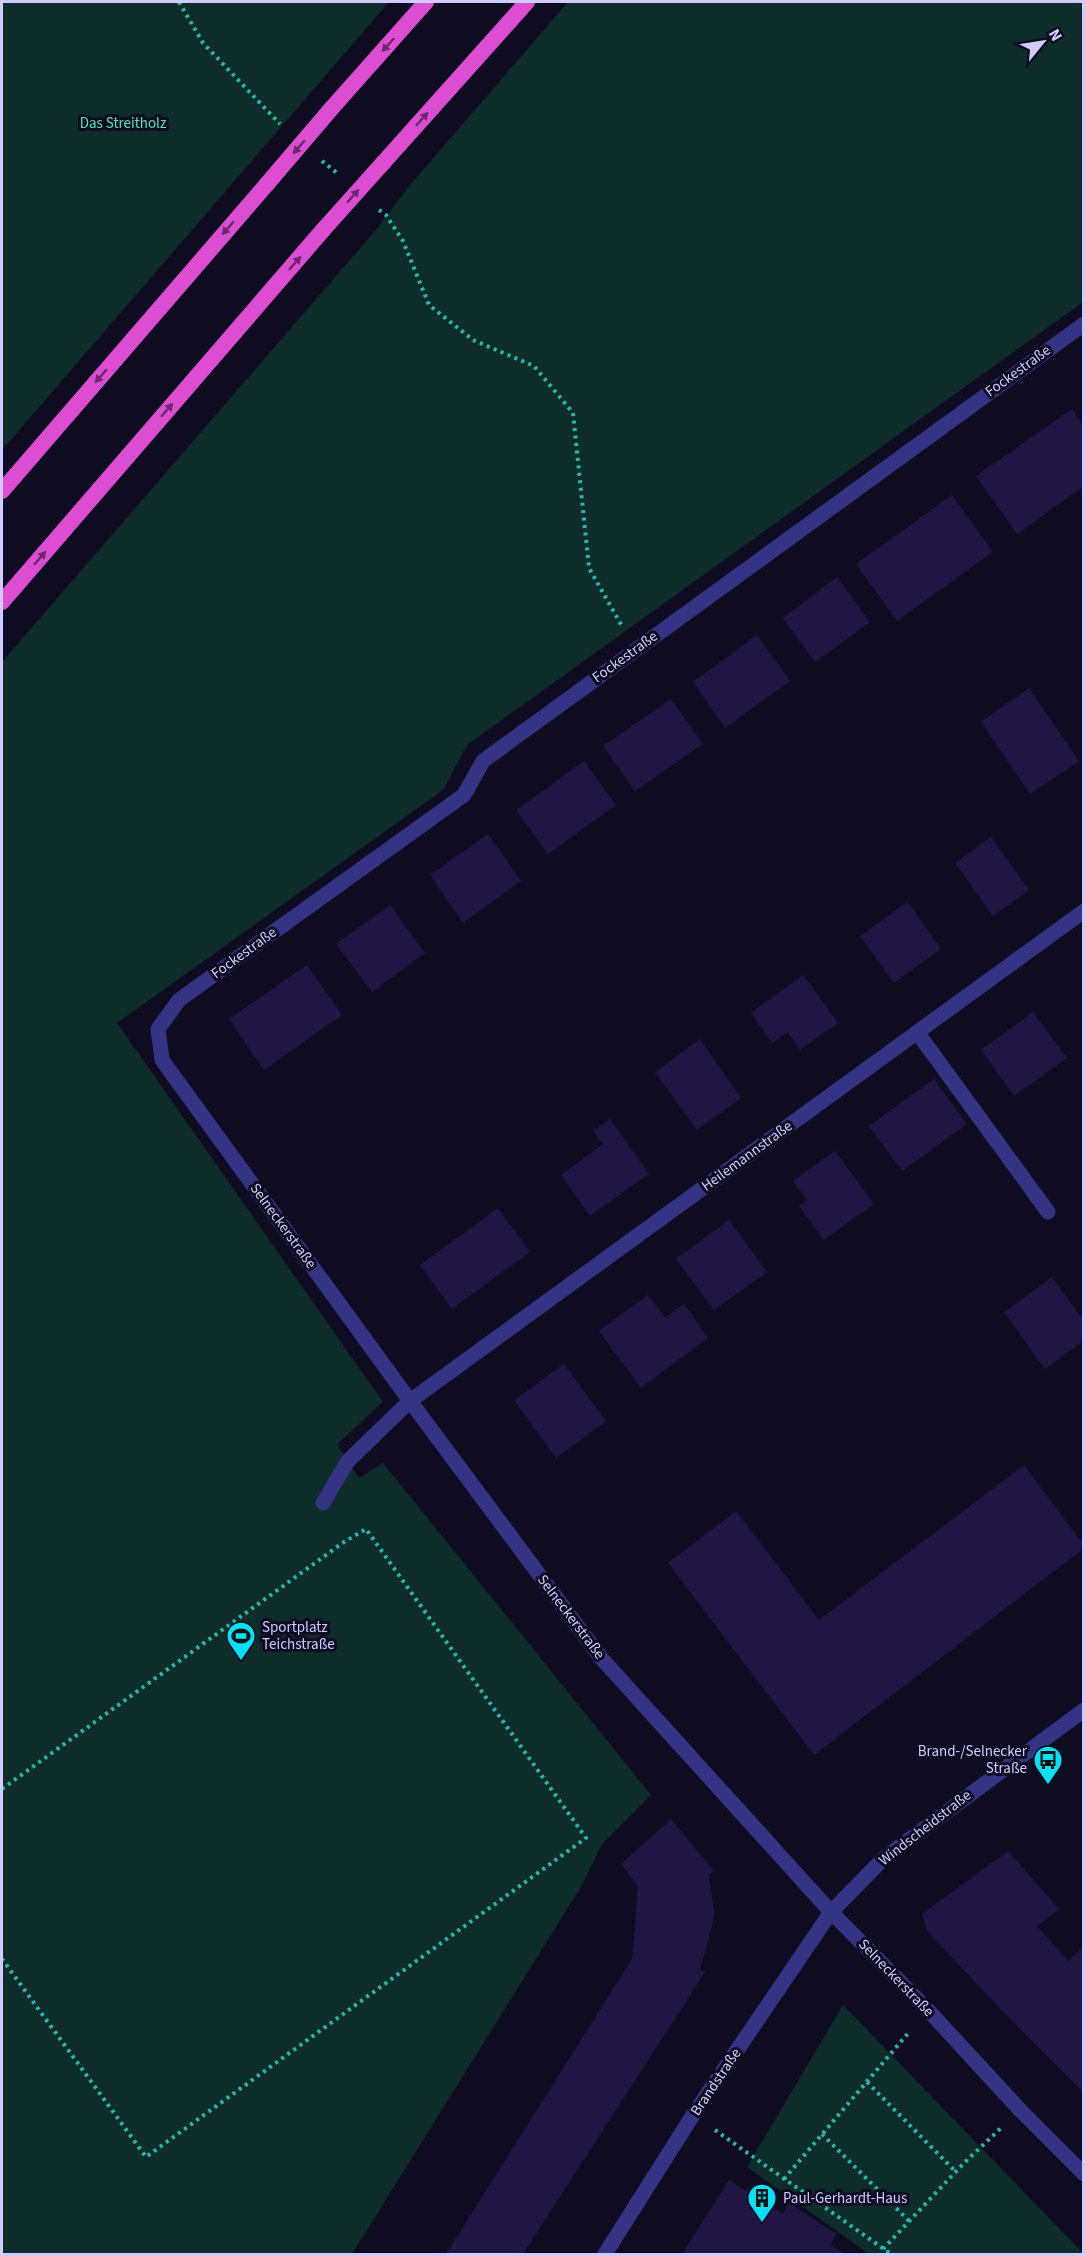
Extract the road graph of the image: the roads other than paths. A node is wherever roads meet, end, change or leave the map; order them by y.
1 (426, 2) edge
2 (527, 2) edge
3 (1083, 324) edge
4 (2, 491) edge
5 (2, 602) edge
6 (1083, 910) edge
7 (179, 1000) joint
8 (917, 1032) junction
9 (1048, 1212) dead end
10 (410, 1401) junction
11 (323, 1503) dead end
12 (1083, 1710) edge
13 (831, 1912) junction
14 (1083, 2174) edge
15 (605, 2254) edge

1 -> 4 highway, bridge
5 -> 2 highway, bridge
3 - 7 street, Fockestraße
6 - 8 street, Heilemannstraße
7 - 10 street, Selneckerstraße
8 - 9 street
8 - 10 street, Heilemannstraße
10 - 11 street, Heilemannstraße
10 - 13 street, Selneckerstraße
12 - 13 street, Windscheidstraße
13 - 14 street, Selneckerstraße
13 - 15 street, Brandstraße

